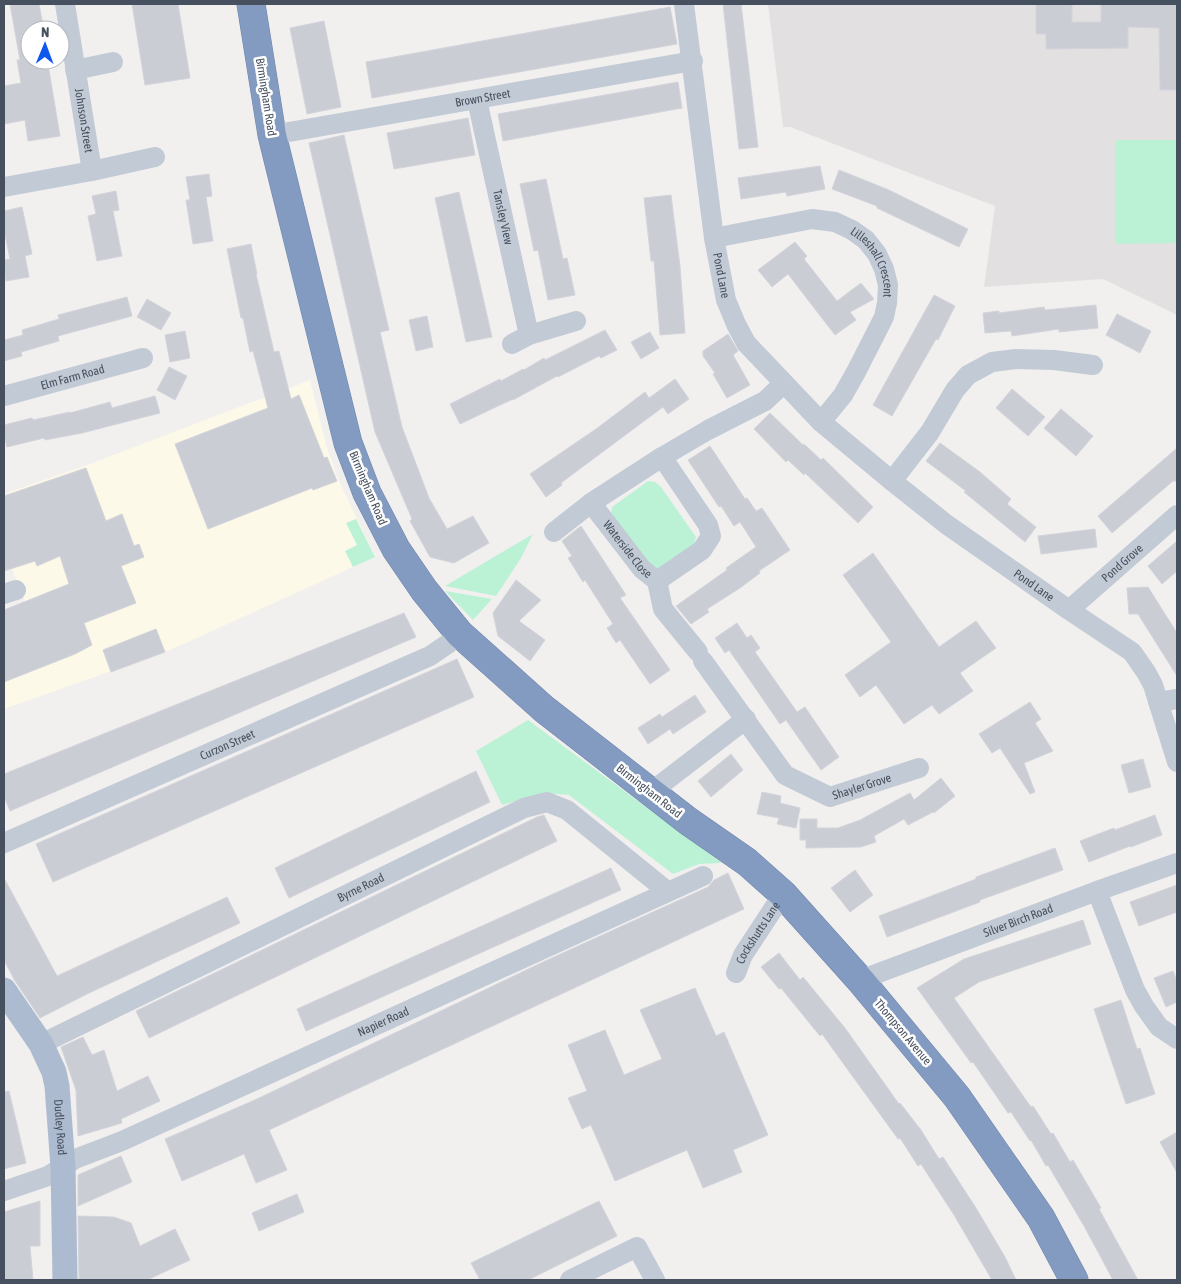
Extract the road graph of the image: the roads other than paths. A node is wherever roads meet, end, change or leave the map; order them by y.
1 (65, 4) edge
2 (251, 4) edge
3 (684, 4) edge
4 (693, 61) junction
5 (114, 62) dead end
6 (75, 70) junction
7 (477, 100) junction
8 (272, 135) junction
9 (155, 157) dead end
10 (92, 171) junction
11 (4, 187) edge
12 (714, 238) junction
13 (576, 321) dead end
14 (143, 358) dead end
15 (1092, 365) dead end
16 (783, 384) junction
17 (4, 396) edge
18 (821, 422) junction
19 (662, 457) junction
20 (892, 481) junction
21 (591, 503) junction
22 (1177, 515) edge
23 (554, 532) dead end
24 (656, 581) junction
25 (1069, 610) junction
26 (449, 643) dead end
27 (1168, 700) edge
28 (746, 719) junction
29 (1177, 762) edge
30 (920, 768) dead end
31 (651, 792) junction
32 (688, 821) joint
33 (4, 843) edge
34 (1177, 864) edge
35 (703, 876) dead end
36 (1097, 891) junction
37 (667, 892) junction
38 (784, 894) junction
39 (736, 973) dead end
40 (860, 980) junction
41 (4, 990) edge
42 (1177, 1039) edge
43 (41, 1044) junction
44 (64, 1167) junction
45 (4, 1191) edge
46 (65, 1280) edge
47 (570, 1280) edge
48 (655, 1280) edge
49 (1074, 1280) edge

1 - 6 street, Johnson Street
2 - 8 highway, Birmingham Road
3 - 4 street, Pond Lane
4 - 7 street, Brown Street
4 - 12 street, Pond Lane
5 - 6 street
6 - 10 street, Johnson Street
7 - 8 street, Brown Street
7 - 13 street, Tansley View
8 - 31 highway, Birmingham Road
9 - 10 street, Johnson Street
10 - 11 street, Johnson Street
12 - 16 street, Pond Lane
12 - 18 street, Lilleshall Crescent
14 - 17 street, Elm Farm Road
15 - 20 street
16 - 18 street, Pond Lane
16 - 19 street
18 - 20 street, Pond Lane
19 - 21 street
19 - 24 street, Waterside Close
20 - 25 street, Pond Lane
21 - 23 street
21 - 24 street, Waterside Close
22 - 25 street, Pond Grove
24 - 28 street, Shayler Grove
25 - 27 street, Pond Lane
26 - 33 street, Curzon Street
27 - 29 street, Pond Lane
28 - 30 street, Shayler Grove
28 - 31 street
31 - 32 highway, Birmingham Road
32 - 38 highway, Thompson Avenue
34 - 36 street, Silver Birch Road
35 - 37 street, Napier Road
36 - 40 street, Silver Birch Road
36 - 42 street
37 - 43 street, Byrne Road
37 - 44 street, Napier Road
38 - 39 street, Cockshutts Lane
38 - 40 highway, Thompson Avenue
40 - 49 highway, Thompson Avenue
41 - 43 main road, Dudley Road
43 - 44 main road, Dudley Road
44 - 45 street, Napier Road
44 - 46 main road, Dudley Road
47 - 48 street

